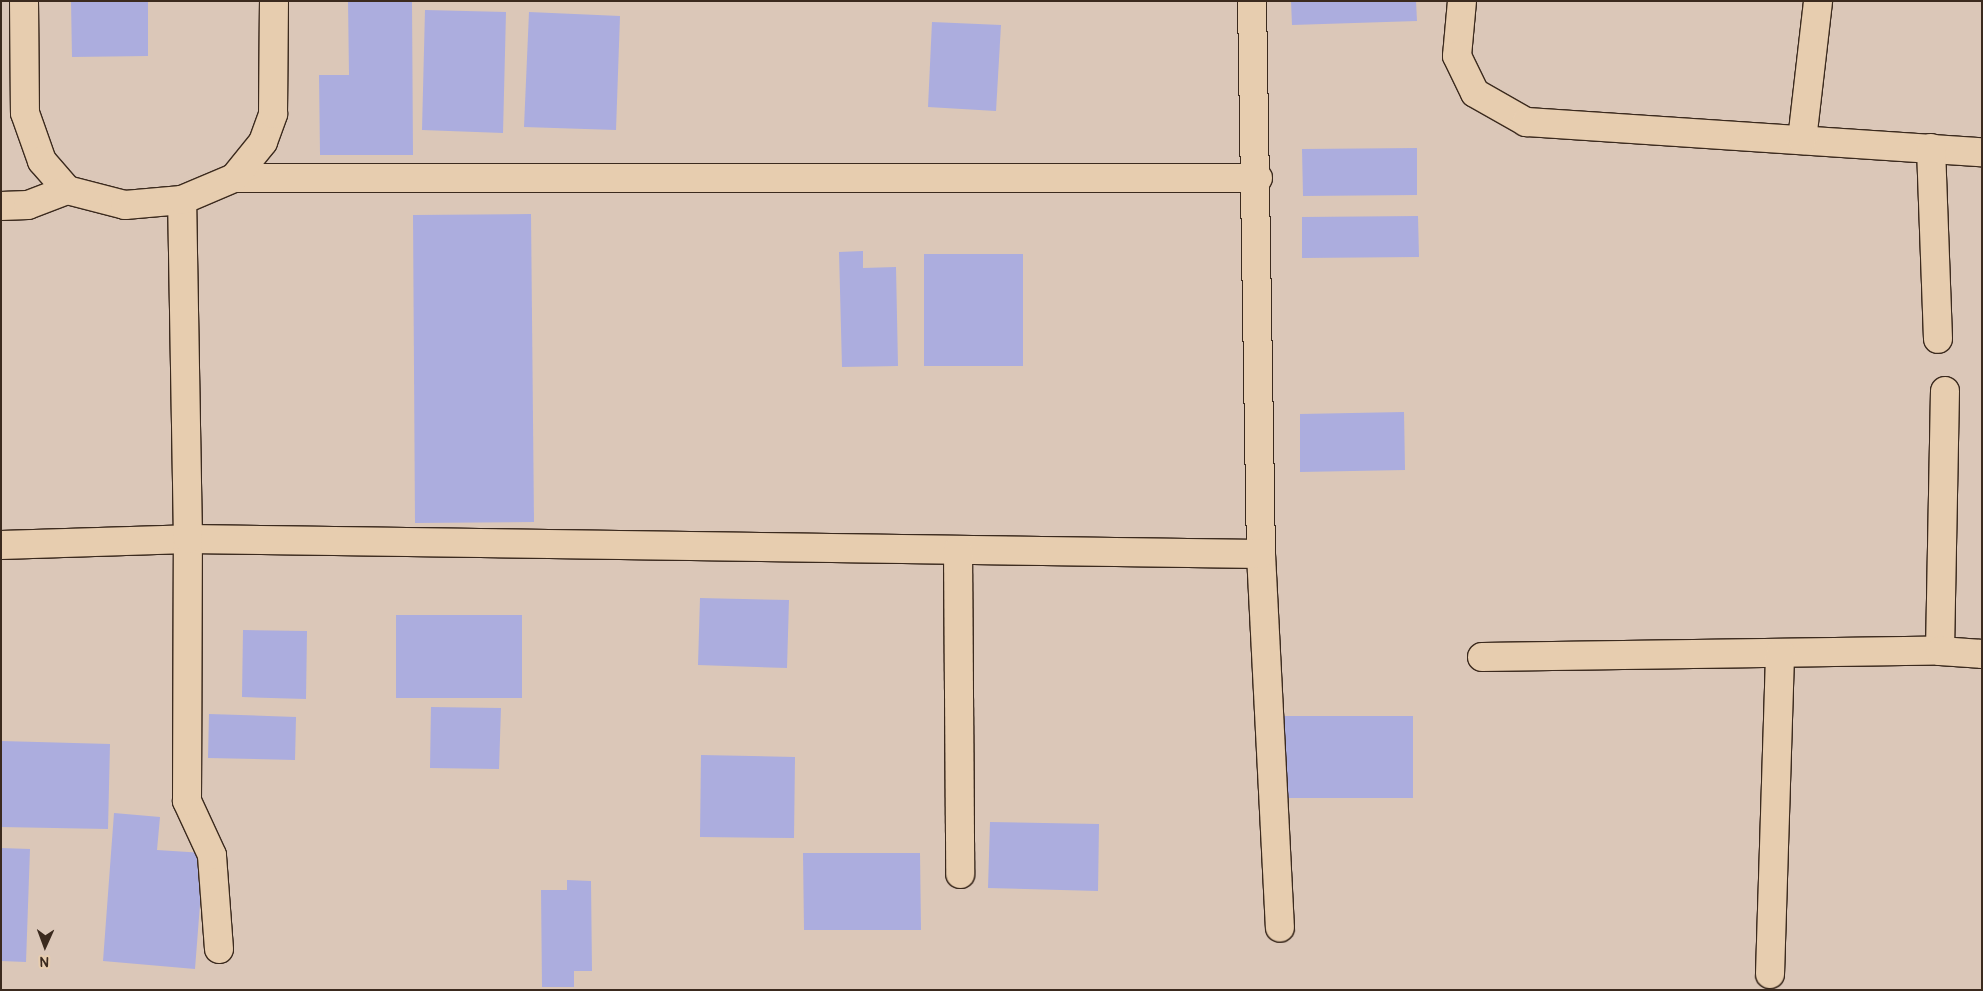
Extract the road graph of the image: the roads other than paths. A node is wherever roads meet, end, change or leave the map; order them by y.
1 (24, 1) edge
2 (274, 1) edge
3 (1252, 1) edge
4 (1462, 1) edge
5 (1818, 1) edge
6 (1802, 140) junction
7 (1931, 148) junction
8 (1982, 152) edge
9 (234, 178) junction
10 (1258, 178) junction
11 (67, 190) junction
12 (182, 200) junction
13 (1, 206) edge
14 (1938, 339) dead end
15 (1945, 391) dead end
16 (188, 539) junction
17 (1, 545) edge
18 (958, 550) junction
19 (1261, 554) junction
20 (1940, 651) junction
21 (1780, 653) junction
22 (1982, 654) edge
23 (1482, 656) dead end
24 (960, 874) dead end
25 (1280, 928) dead end
26 (219, 949) dead end
27 (1770, 974) dead end

1 - 11 street
2 - 9 street
3 - 10 street
4 - 6 street
5 - 6 street
6 - 7 street
7 - 8 street
7 - 14 street
9 - 10 street
9 - 12 street
10 - 19 street
11 - 12 street
11 - 13 street
12 - 16 street
15 - 20 street
16 - 17 street
16 - 18 street
16 - 26 street
18 - 19 street
18 - 24 street
19 - 25 street
20 - 21 street
20 - 22 street
21 - 23 street
21 - 27 street

